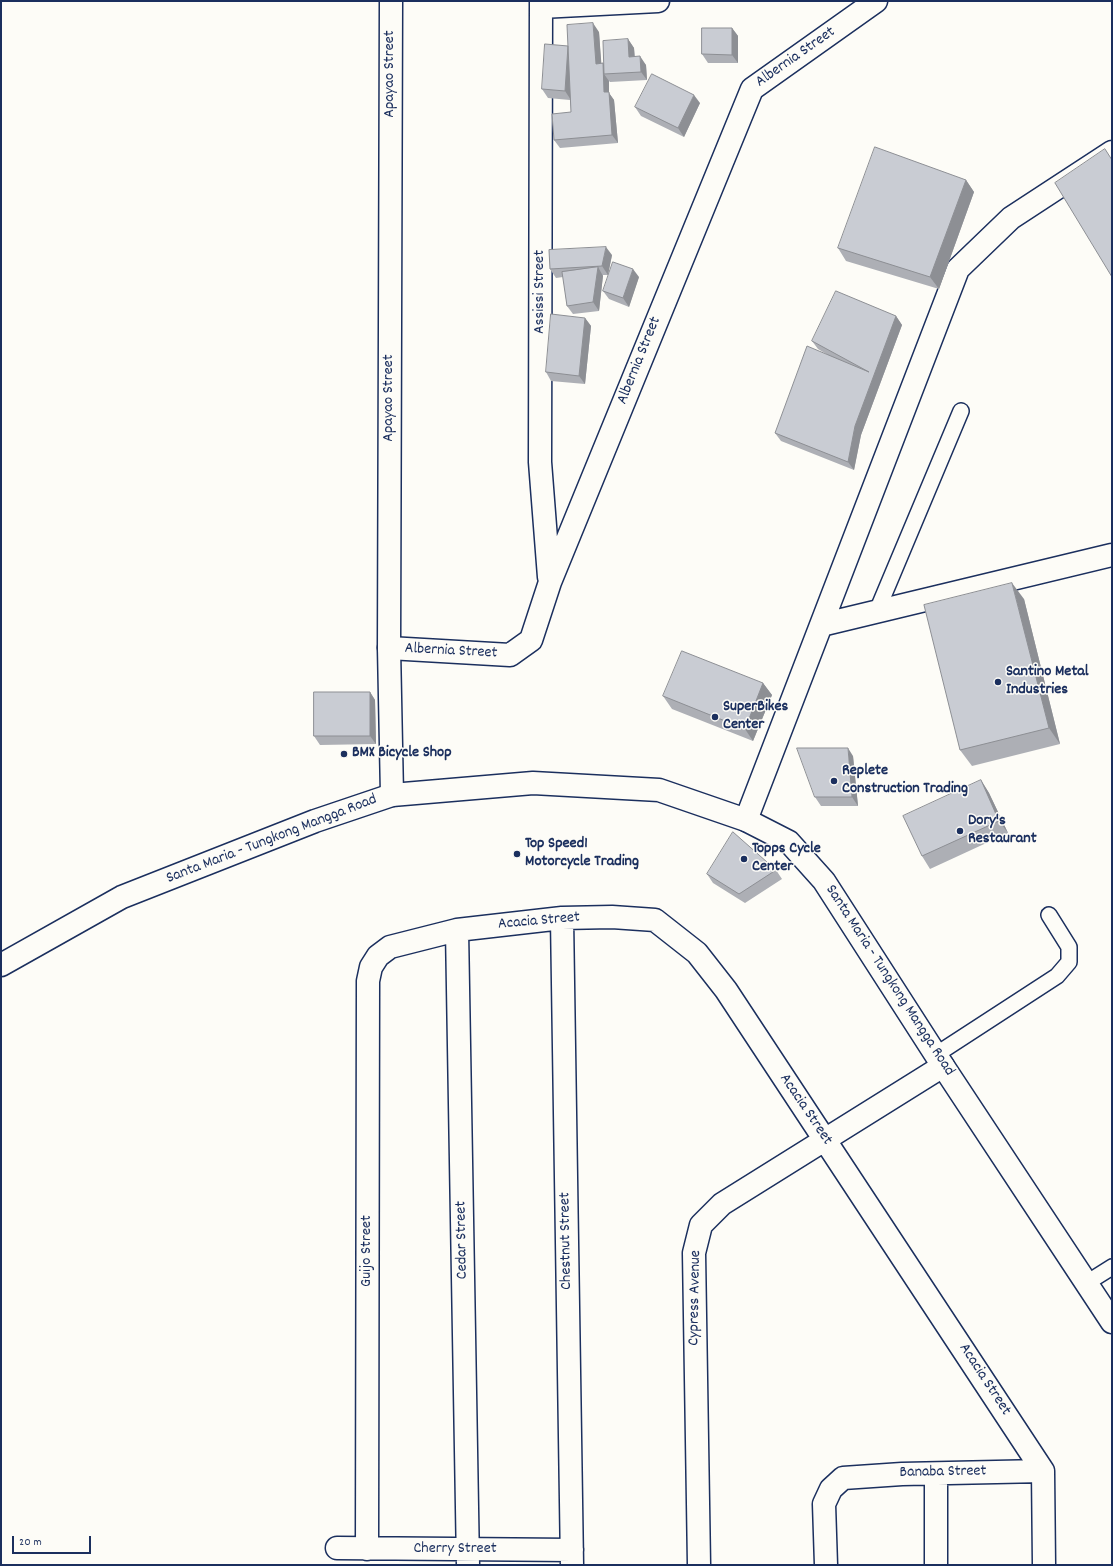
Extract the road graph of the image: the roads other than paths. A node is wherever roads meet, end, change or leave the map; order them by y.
1 (391, 1) edge
2 (658, 1) edge
3 (876, 1) edge
4 (541, 4) edge
5 (1112, 152) edge
6 (961, 411) dead end
7 (1112, 555) edge
8 (550, 582) junction
9 (877, 611) junction
10 (821, 625) junction
11 (389, 648) junction
12 (392, 795) junction
13 (746, 820) junction
14 (1049, 915) dead end
15 (562, 918) junction
16 (457, 930) junction
17 (378, 956) joint
18 (1, 965) edge
19 (940, 1060) junction
20 (825, 1139) junction
21 (1112, 1267) edge
22 (1085, 1284) junction
23 (1112, 1322) edge
24 (1043, 1471) junction
25 (936, 1474) junction
26 (337, 1548) dead end
27 (367, 1549) junction
28 (468, 1558) edge
29 (572, 1558) edge
30 (699, 1565) edge
31 (826, 1565) edge
32 (936, 1565) edge
33 (1044, 1565) edge

1 - 11 street, Apayao Street
2 - 4 street
3 - 8 street, Albernia Street
4 - 8 street, Assissi Street
5 - 10 street
6 - 9 lane
7 - 9 street
8 - 11 street, Albernia Street
9 - 10 street
10 - 13 street
11 - 12 street, Apayao Street
12 - 13 street, Santa Maria - Tungkong Mangga Road
12 - 18 street, Santa Maria - Tungkong Mangga Road
13 - 19 street, Santa Maria - Tungkong Mangga Road
14 - 19 lane
15 - 16 street, Acacia Street
15 - 20 street, Acacia Street
15 - 29 street, Chestnut Street
16 - 17 street, Acacia Street
16 - 28 street, Cedar Street
17 - 27 street, Guijo Street
19 - 20 street, Cypress Avenue
19 - 22 street, Santa Maria - Tungkong Mangga Road
20 - 24 street, Acacia Street
20 - 30 street, Cypress Avenue
21 - 22 lane
22 - 23 street, Santa Maria - Tungkong Mangga Road
24 - 25 street, Banaba Street
24 - 33 street
25 - 31 street, Banaba Street
25 - 32 street
26 - 27 street, Cherry Street
27 - 28 street, Cherry Street
28 - 29 street, Cherry Street

